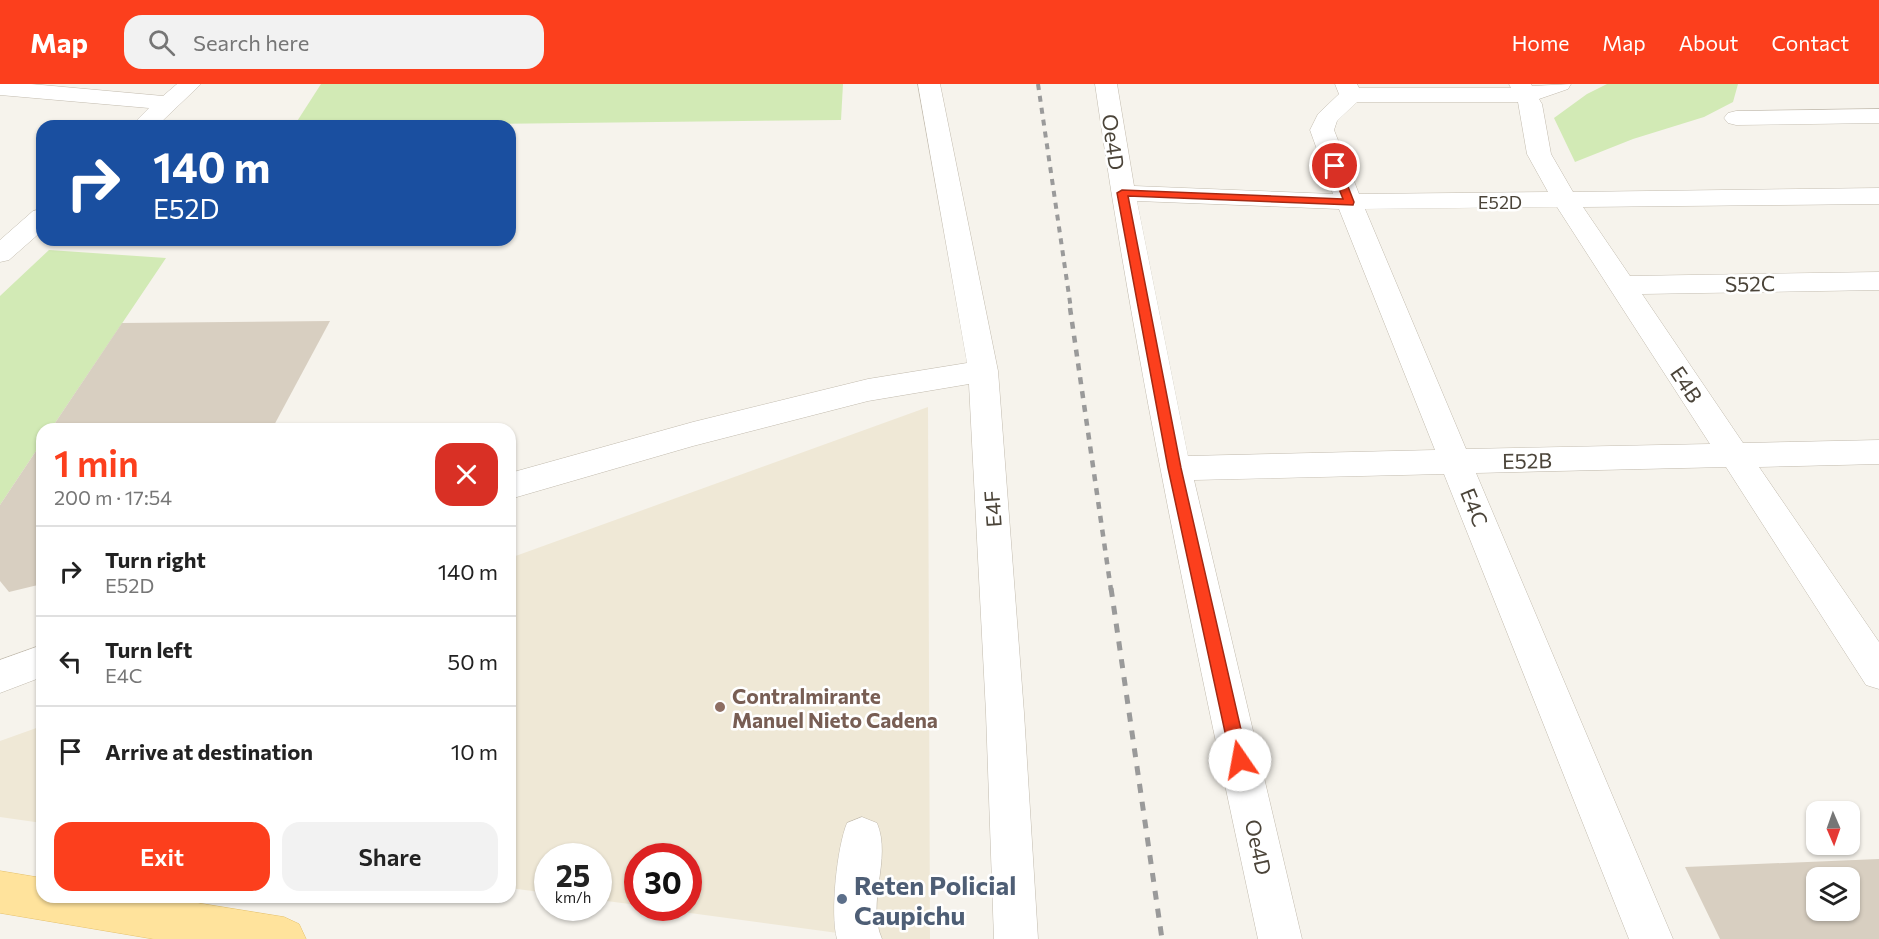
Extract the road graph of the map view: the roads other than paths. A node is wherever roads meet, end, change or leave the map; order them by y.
1 (190, 84) edge
2 (929, 84) edge
3 (1106, 84) edge
4 (1560, 84) edge
5 (1, 86) edge
6 (1348, 90) edge
7 (1524, 90) edge
8 (169, 103) junction
9 (1879, 116) edge
10 (1736, 118) dead end
11 (150, 120) edge
12 (1122, 193) junction
13 (1879, 196) edge
14 (1566, 201) junction
15 (1349, 202) junction
16 (36, 222) edge
17 (0, 254) edge
18 (1879, 281) edge
19 (1622, 285) junction
20 (983, 371) junction
21 (1879, 452) edge
22 (1735, 456) junction
23 (1457, 462) junction
24 (1175, 468) junction
25 (516, 484) edge
26 (36, 663) edge
27 (1879, 673) edge
28 (0, 677) edge
29 (862, 837) dead end
30 (0, 892) edge
31 (36, 898) edge
32 (66, 903) edge
33 (284, 939) edge
34 (860, 939) edge
35 (1016, 939) edge
36 (1280, 939) edge
37 (1651, 939) edge

1 - 8 street
2 - 20 street, E4F
3 - 12 street, Oe4D
4 - 7 street
5 - 8 street
6 - 7 street
6 - 15 street, E4C
7 - 14 street, E4B
8 - 11 street
9 - 10 street
12 - 15 street, E52D
12 - 24 street, Oe4D
13 - 14 street, E52D
14 - 15 street, E52D
14 - 19 street, E4B
15 - 23 street, E4C
16 - 17 street
18 - 19 street, S52C
19 - 22 street, E4B
20 - 25 street
20 - 35 street, E4F
21 - 22 street, E52B
22 - 23 street, E52B
22 - 27 street, E4B
23 - 24 street, E52B
23 - 37 street, E4C
24 - 36 street, Oe4D
26 - 28 street
29 - 34 street
30 - 31 main road
32 - 33 main road

